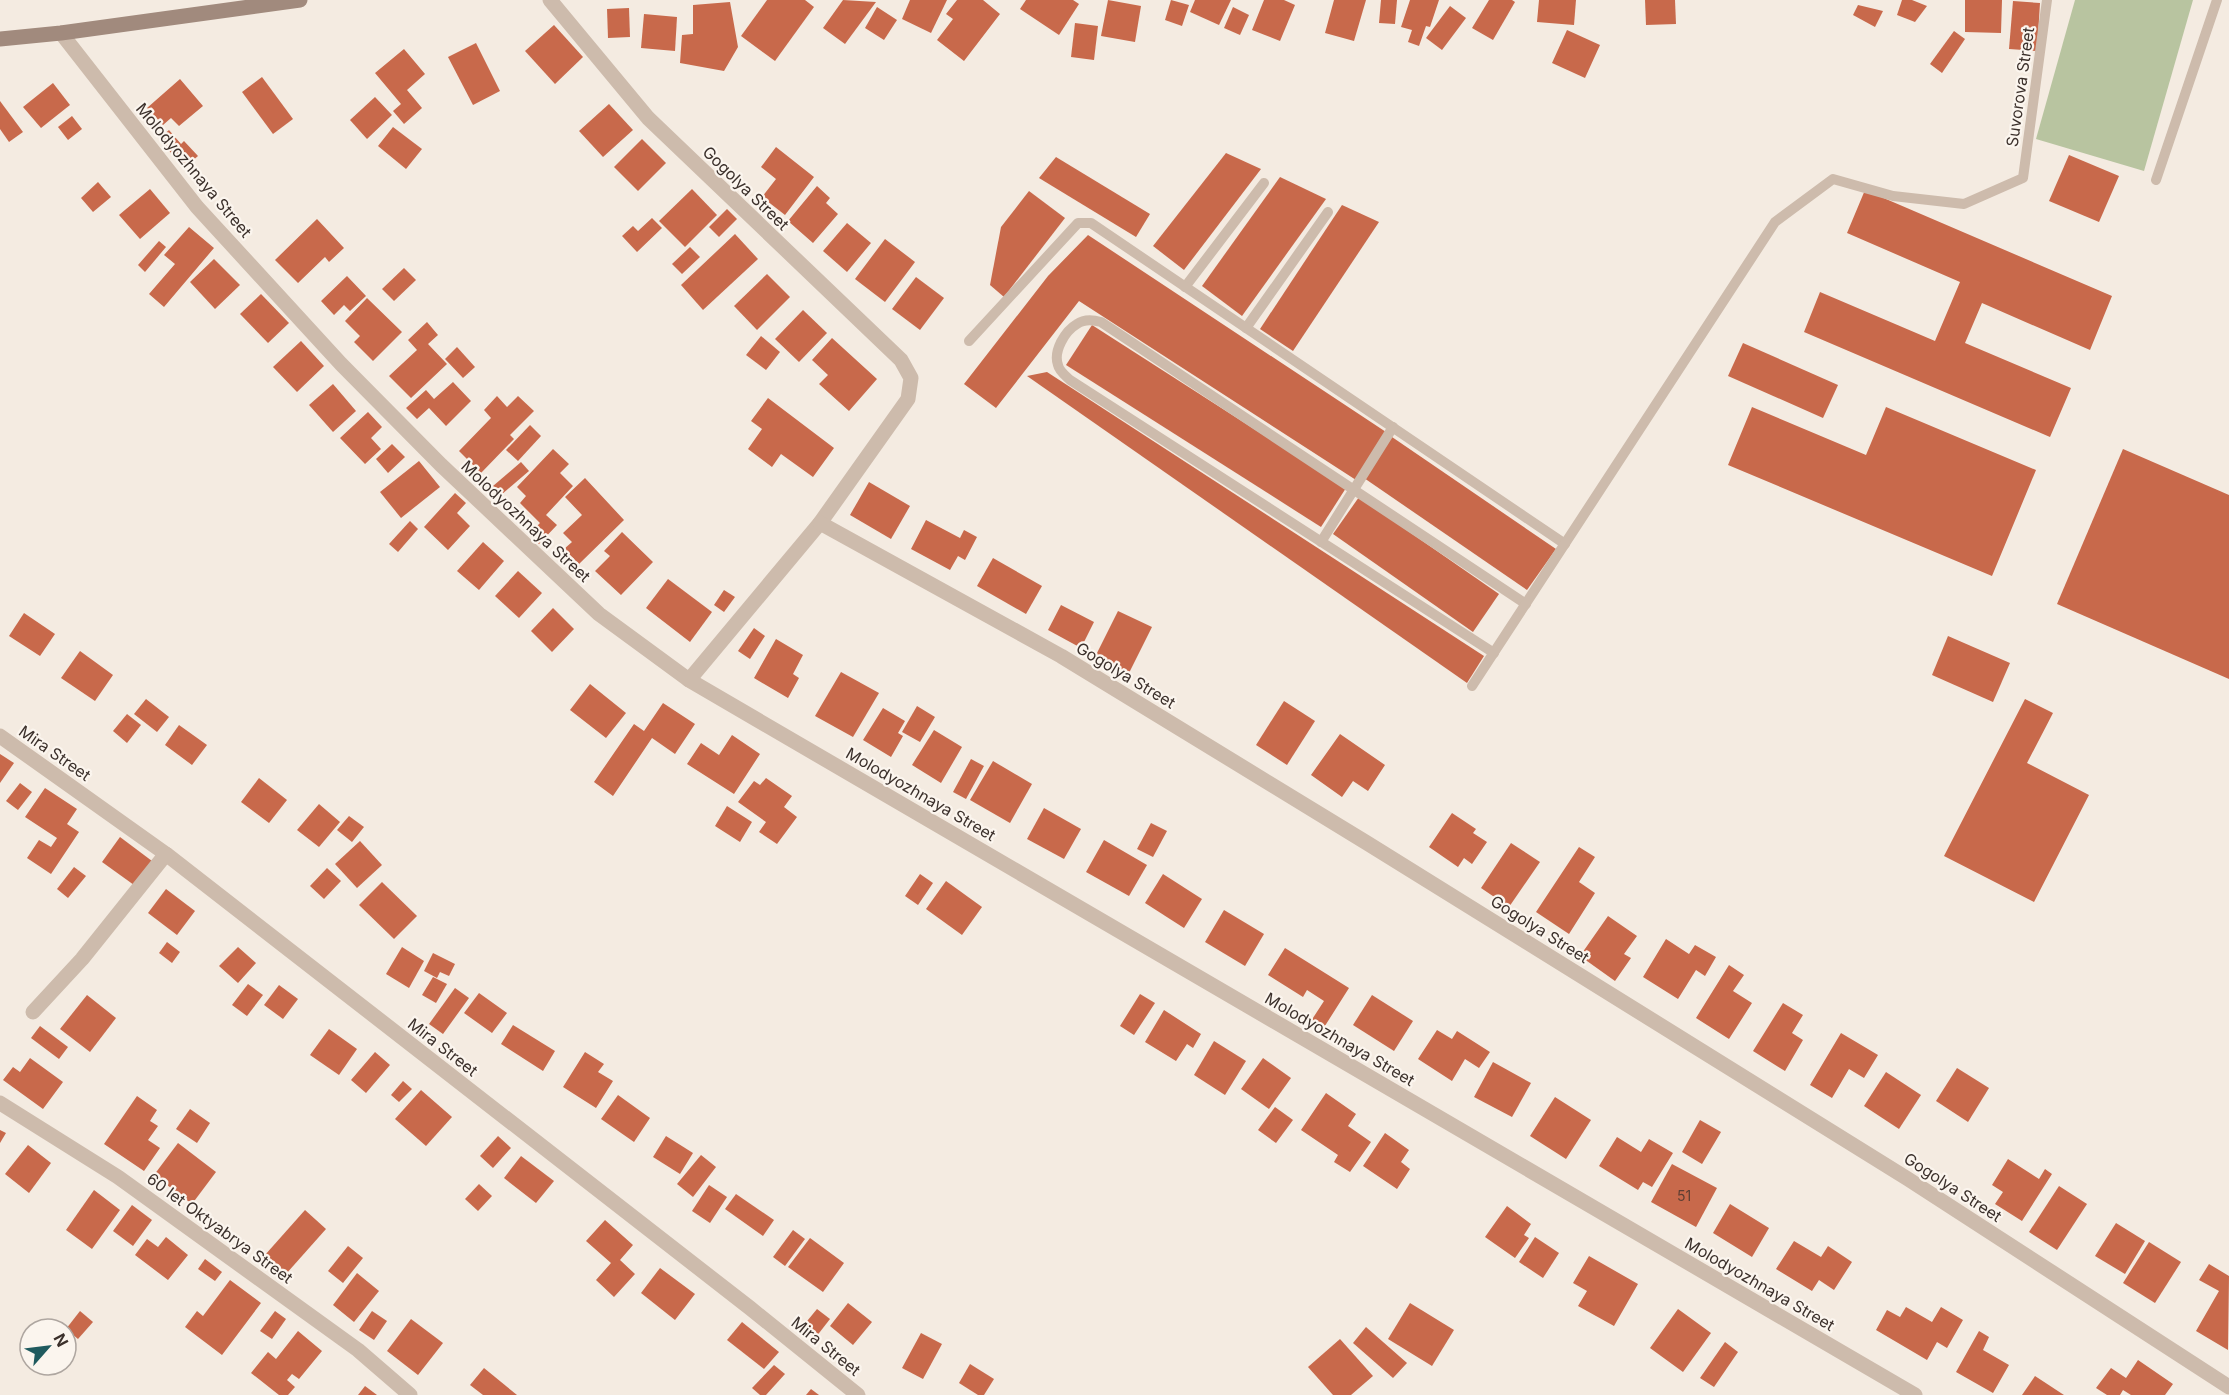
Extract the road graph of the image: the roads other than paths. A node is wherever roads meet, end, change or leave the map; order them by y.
1 (300, 0) edge
2 (550, 0) edge
3 (2047, 0) edge
4 (2217, 0) edge
5 (61, 33) junction
6 (0, 39) edge
7 (2156, 180) dead end
8 (1264, 183) dead end
9 (1328, 212) dead end
10 (1185, 287) junction
11 (1246, 328) junction
12 (969, 341) dead end
13 (1393, 428) junction
14 (1354, 489) junction
15 (820, 523) junction
16 (1321, 542) junction
17 (1565, 544) junction
18 (1526, 604) junction
19 (1494, 653) junction
20 (689, 680) junction
21 (1472, 686) dead end
22 (0, 736) edge
23 (166, 854) junction
24 (33, 1012) dead end
25 (0, 1102) edge
26 (2229, 1387) edge
27 (410, 1395) edge
28 (858, 1395) edge
29 (1915, 1395) edge

1 - 5 main road
2 - 15 street, Gogolya Street
3 - 17 lane, Suvorova Street
4 - 7 lane
5 - 6 main road
5 - 20 street, Molodyozhnaya Street
8 - 10 lane
9 - 11 lane
10 - 11 lane
10 - 12 lane
11 - 13 lane
13 - 14 lane
13 - 17 lane
14 - 16 lane
14 - 16 lane
14 - 18 lane
15 - 20 street
15 - 26 street, Gogolya Street
16 - 19 lane
17 - 18 lane
18 - 19 lane
19 - 21 lane
20 - 29 street, Molodyozhnaya Street
22 - 23 street, Mira Street
23 - 24 street
23 - 28 street, Mira Street
25 - 27 street, 60 let Oktyabrya Street

